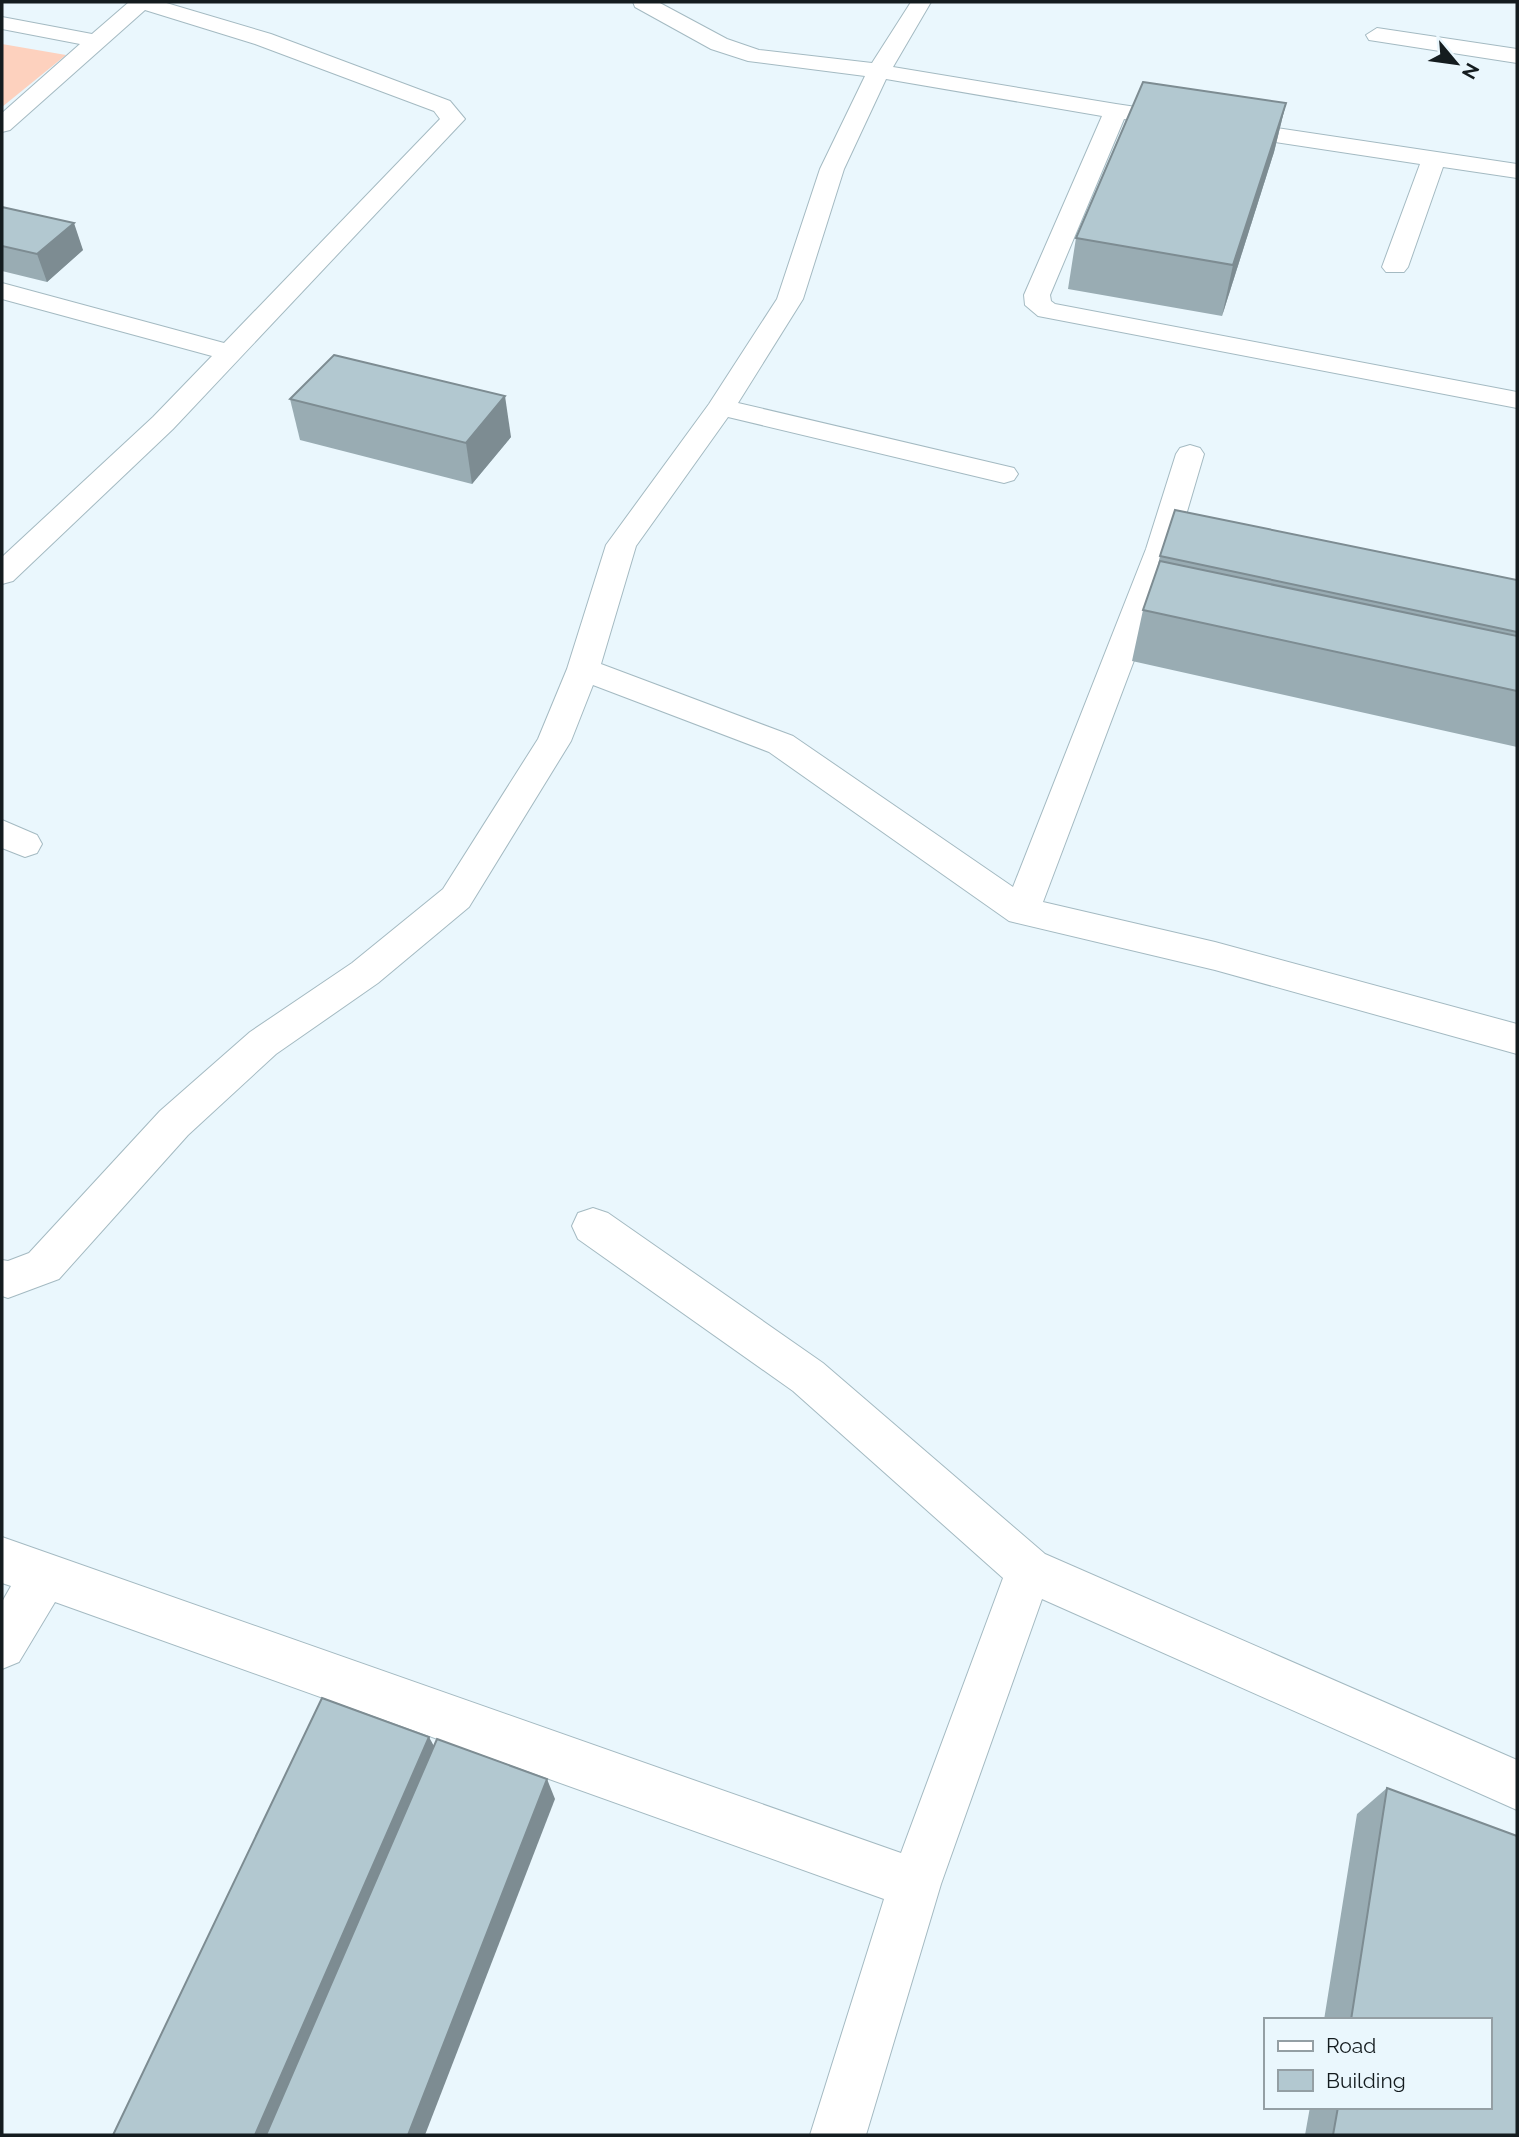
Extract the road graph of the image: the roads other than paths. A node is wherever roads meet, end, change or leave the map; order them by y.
1 (643, 2) edge
2 (921, 2) edge
3 (2, 23) edge
4 (1377, 35) dead end
5 (97, 41) junction
6 (1517, 56) edge
7 (879, 71) junction
8 (1116, 111) junction
9 (2, 125) edge
10 (1434, 158) junction
11 (1517, 171) edge
12 (1395, 267) dead end
13 (2, 291) edge
14 (231, 353) junction
15 (1517, 400) edge
16 (721, 407) junction
17 (1189, 454) dead end
18 (1004, 474) dead end
19 (2, 574) edge
20 (583, 669) junction
21 (1022, 911) junction
22 (1517, 1039) edge
23 (593, 1226) dead end
24 (2, 1278) edge
25 (23, 1568) edge
26 (1029, 1570) junction
27 (2, 1645) edge
28 (1517, 1785) edge
29 (915, 1884) junction
30 (838, 2135) edge

1 - 7 street
2 - 7 street
3 - 5 street
4 - 6 street
5 - 9 street
5 - 14 street
7 - 8 street
7 - 16 street
8 - 10 street
8 - 15 street
10 - 11 street
10 - 12 street
13 - 14 street
14 - 19 street
16 - 18 street
16 - 20 street
17 - 21 street
20 - 21 street
20 - 24 street
21 - 22 street
23 - 26 street
25 - 27 street
25 - 29 street
26 - 28 street
26 - 29 street
29 - 30 street

